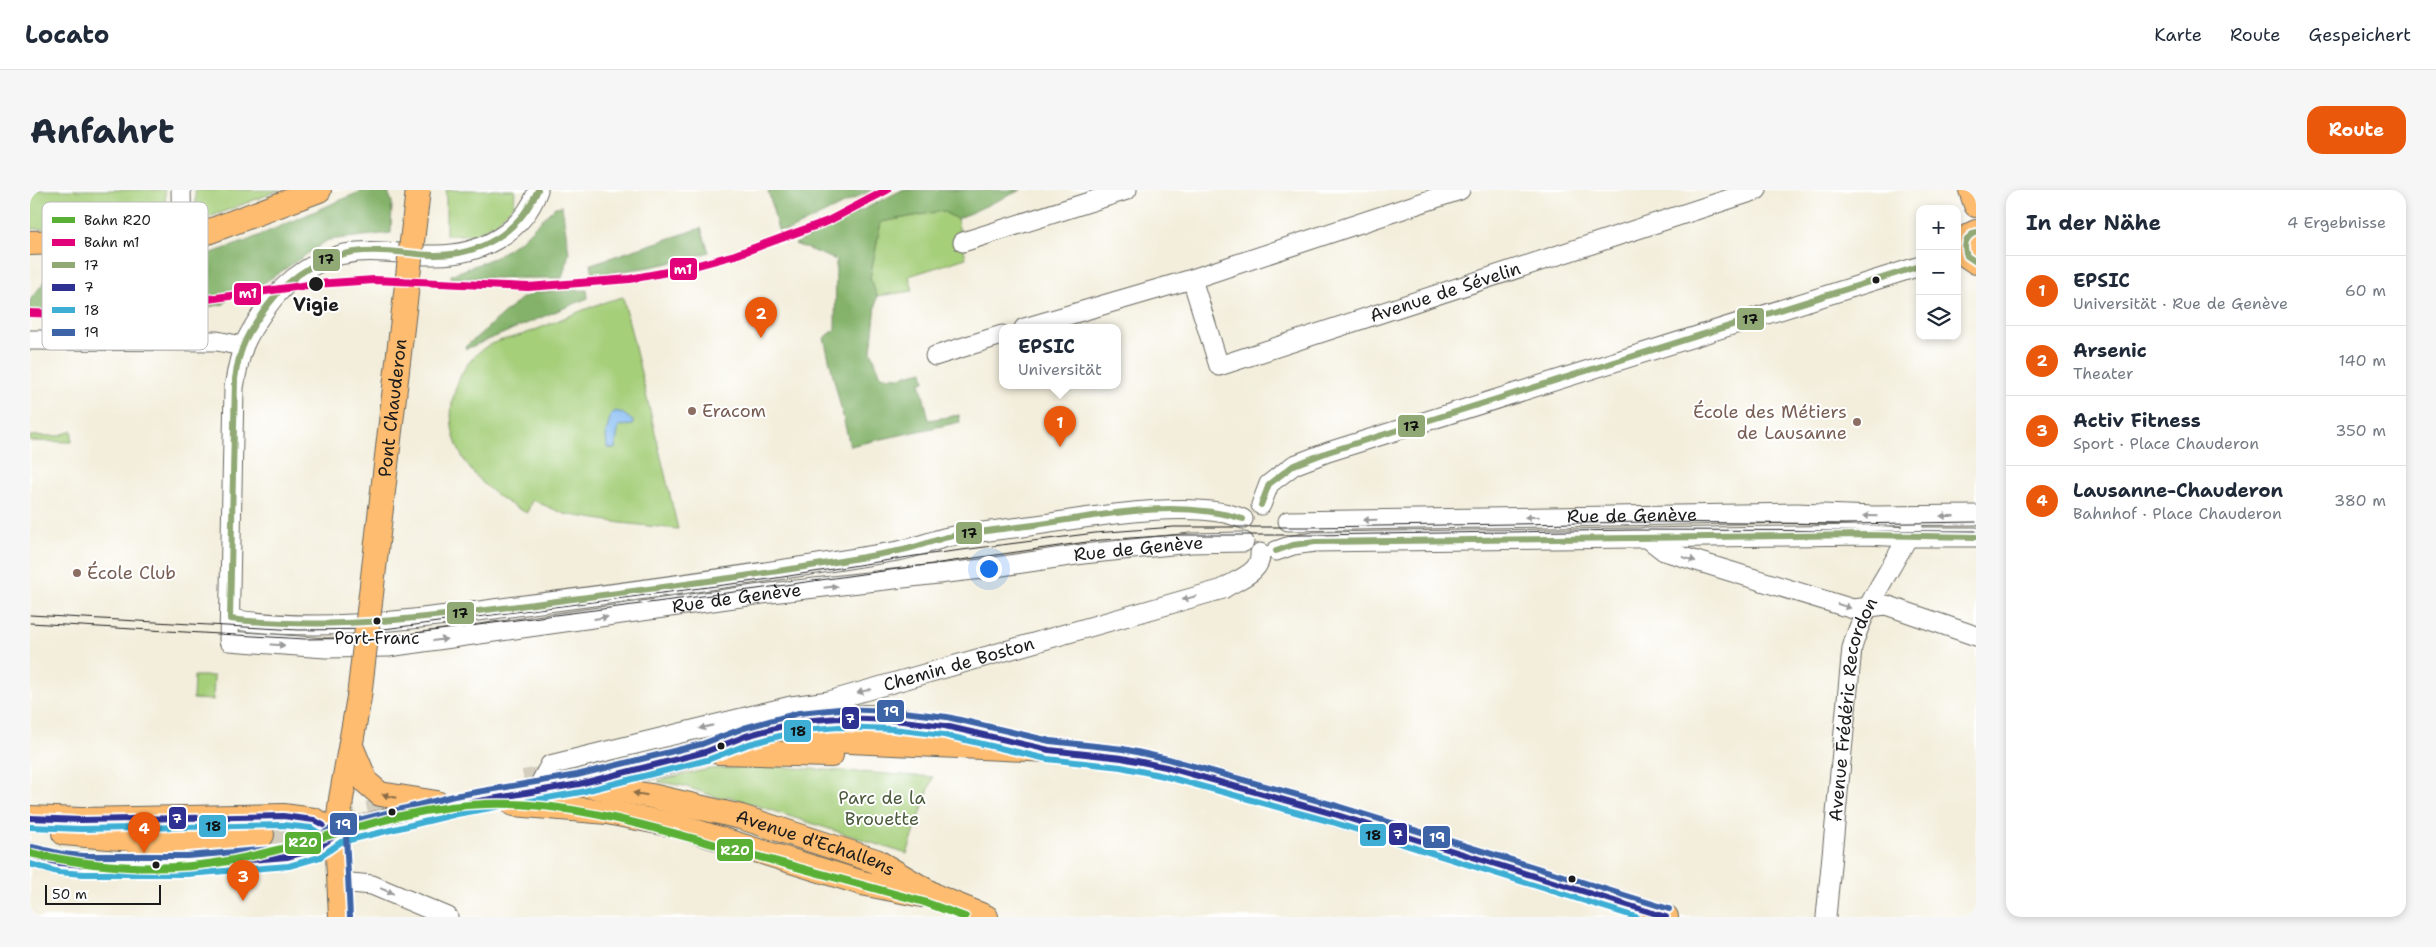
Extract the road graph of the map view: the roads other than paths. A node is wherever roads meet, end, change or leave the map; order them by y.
1 (319, 190) edge
2 (418, 190) edge
3 (538, 190) edge
4 (1127, 190) edge
5 (1460, 190) edge
6 (1756, 190) edge
7 (1971, 190) edge
8 (1976, 205) edge
9 (208, 232) edge
10 (963, 242) dead end
11 (1916, 267) edge
12 (1192, 279) junction
13 (1038, 324) edge
14 (999, 336) edge
15 (208, 340) edge
16 (242, 346) junction
17 (935, 356) dead end
18 (1261, 505) junction
19 (1976, 515) edge
20 (1918, 516) junction
21 (1242, 519) junction
22 (1288, 521) junction
23 (1646, 537) junction
24 (1908, 537) junction
25 (1976, 537) edge
26 (1244, 542) junction
27 (1268, 552) junction
28 (1868, 608) junction
29 (230, 619) junction
30 (1976, 636) edge
31 (800, 738) junction
32 (351, 746) junction
33 (1049, 750) junction
34 (705, 752) junction
35 (579, 784) junction
36 (536, 791) junction
37 (478, 801) junction
38 (455, 805) junction
39 (686, 815) junction
40 (30, 818) edge
41 (30, 830) edge
42 (337, 834) junction
43 (262, 835) tunnel mouth
44 (30, 855) edge
45 (340, 882) junction
46 (341, 917) edge
47 (448, 917) edge
48 (986, 917) edge
49 (1666, 917) edge
50 (1826, 917) edge

1 - 9 main road
2 - 32 main road, Pont Chauderon, bridge
3 - 16 street
4 - 10 street
5 - 12 street
6 - 12 street, Avenue de Sévelin
7 - 8 main road
11 - 18 street
12 - 13 street
14 - 17 street
15 - 16 street
16 - 29 street
18 - 21 street
18 - 22 street
19 -> 20 street, Rue de Genève
20 -> 22 street, Rue de Genève
20 - 24 street, Avenue Frédéric Recordon
21 - 26 street
21 - 29 street, Rue de Genève
22 - 27 street
23 - 24 street, Rue de Genève
23 - 27 street, Rue de Genève
23 -> 28 street
24 - 25 street, Rue de Genève
24 - 28 street, Avenue Frédéric Recordon
26 - 27 street
29 -> 26 street, Rue de Genève
27 -> 36 street, Chemin de Boston
28 - 30 street
28 - 50 street, Avenue Frédéric Recordon
31 - 33 main road
31 - 33 main road
31 - 34 main road
31 - 34 main road
38 -> 32 main road
32 - 42 main road, Pont Chauderon
33 - 49 main road
34 - 35 main road
35 - 36 main road, Avenue d'Echallens
39 -> 35 main road, Avenue d'Echallens
36 - 37 main road, Avenue d'Echallens
37 - 38 main road
37 - 39 main road, Avenue d'Echallens
38 - 42 main road
39 - 48 main road, Avenue d'Echallens
40 - 42 main road
41 - 43 main road
42 - 44 main road
42 - 45 main road, Pont Chauderon
45 - 46 main road, Pont Chauderon
45 -> 47 street

